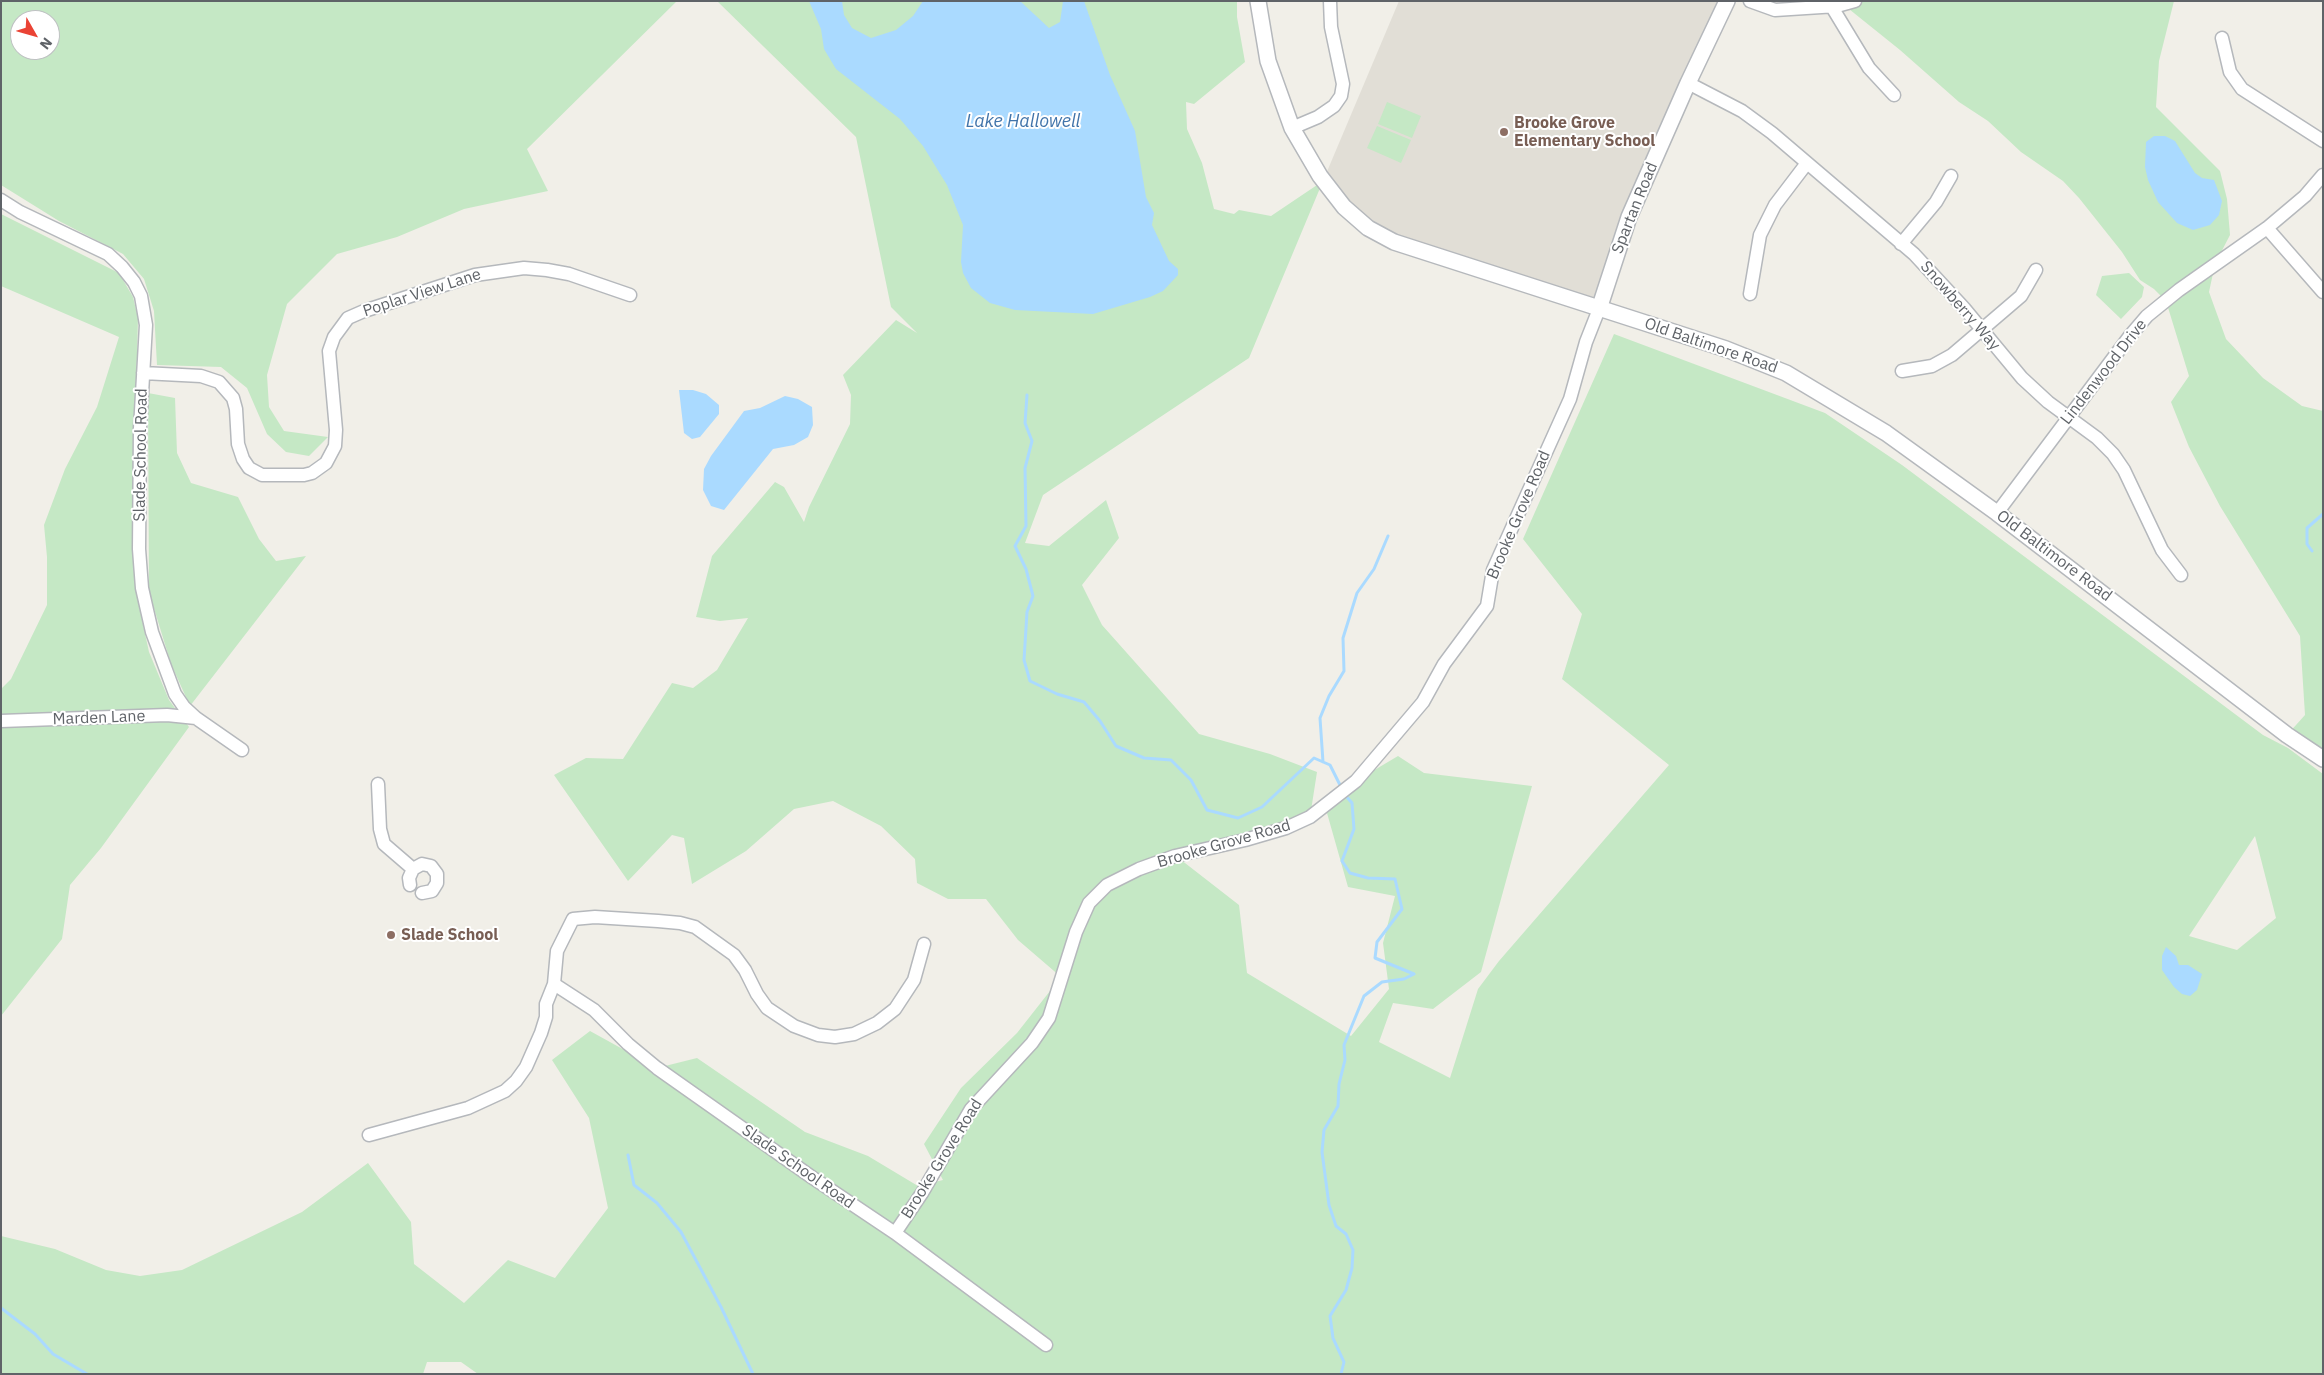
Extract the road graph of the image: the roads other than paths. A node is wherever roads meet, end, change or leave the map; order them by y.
1 (1258, 1) edge
2 (1330, 1) edge
3 (1728, 1) edge
4 (1750, 1) edge
5 (1855, 1) edge
6 (1832, 7) junction
7 (2222, 38) dead end
8 (1688, 83) junction
9 (1894, 95) dead end
10 (1292, 128) junction
11 (2323, 141) edge
12 (1807, 163) junction
13 (2323, 175) edge
14 (1951, 176) dead end
15 (1, 200) edge
16 (2267, 228) junction
17 (1901, 244) junction
18 (2036, 270) dead end
19 (2323, 292) edge
20 (1750, 294) dead end
21 (630, 295) dead end
22 (1599, 309) junction
23 (1982, 330) junction
24 (1902, 371) dead end
25 (143, 373) junction
26 (2069, 417) junction
27 (1997, 513) junction
28 (2181, 575) dead end
29 (196, 718) junction
30 (1, 721) edge
31 (242, 750) dead end
32 (2323, 759) edge
33 (378, 784) dead end
34 (413, 869) junction
35 (410, 885) dead end
36 (422, 893) dead end
37 (924, 944) dead end
38 (554, 984) junction
39 (369, 1135) dead end
40 (896, 1233) junction
41 (1046, 1345) dead end

1 - 10 street, Old Baltimore Road
2 - 10 street
3 - 8 street, Spartan Road
4 - 6 street
5 - 6 street
6 - 9 street
7 - 11 street
8 - 12 street, Snowberry Way
8 - 22 street, Spartan Road
10 - 22 street, Old Baltimore Road
12 - 17 street, Snowberry Way
12 - 20 street
13 - 16 street, Lindenwood Drive
14 - 17 street
15 - 25 street, Slade School Road
16 - 19 street
16 - 26 street, Lindenwood Drive
17 - 23 street, Snowberry Way
18 - 23 street
21 - 25 street, Poplar View Lane
22 - 27 street, Old Baltimore Road
22 - 40 street, Brooke Grove Road
23 - 24 street
23 - 26 street, Snowberry Way
25 - 29 street, Slade School Road
26 - 27 street, Lindenwood Drive
26 - 28 street, Snowberry Way
27 - 32 street, Old Baltimore Road
29 - 30 street, Marden Lane
29 - 31 street, Slade School Road
33 - 34 street
34 - 35 street
34 - 36 street
37 - 38 street
38 - 39 street
38 - 40 street, Slade School Road
40 - 41 street, Slade School Road

